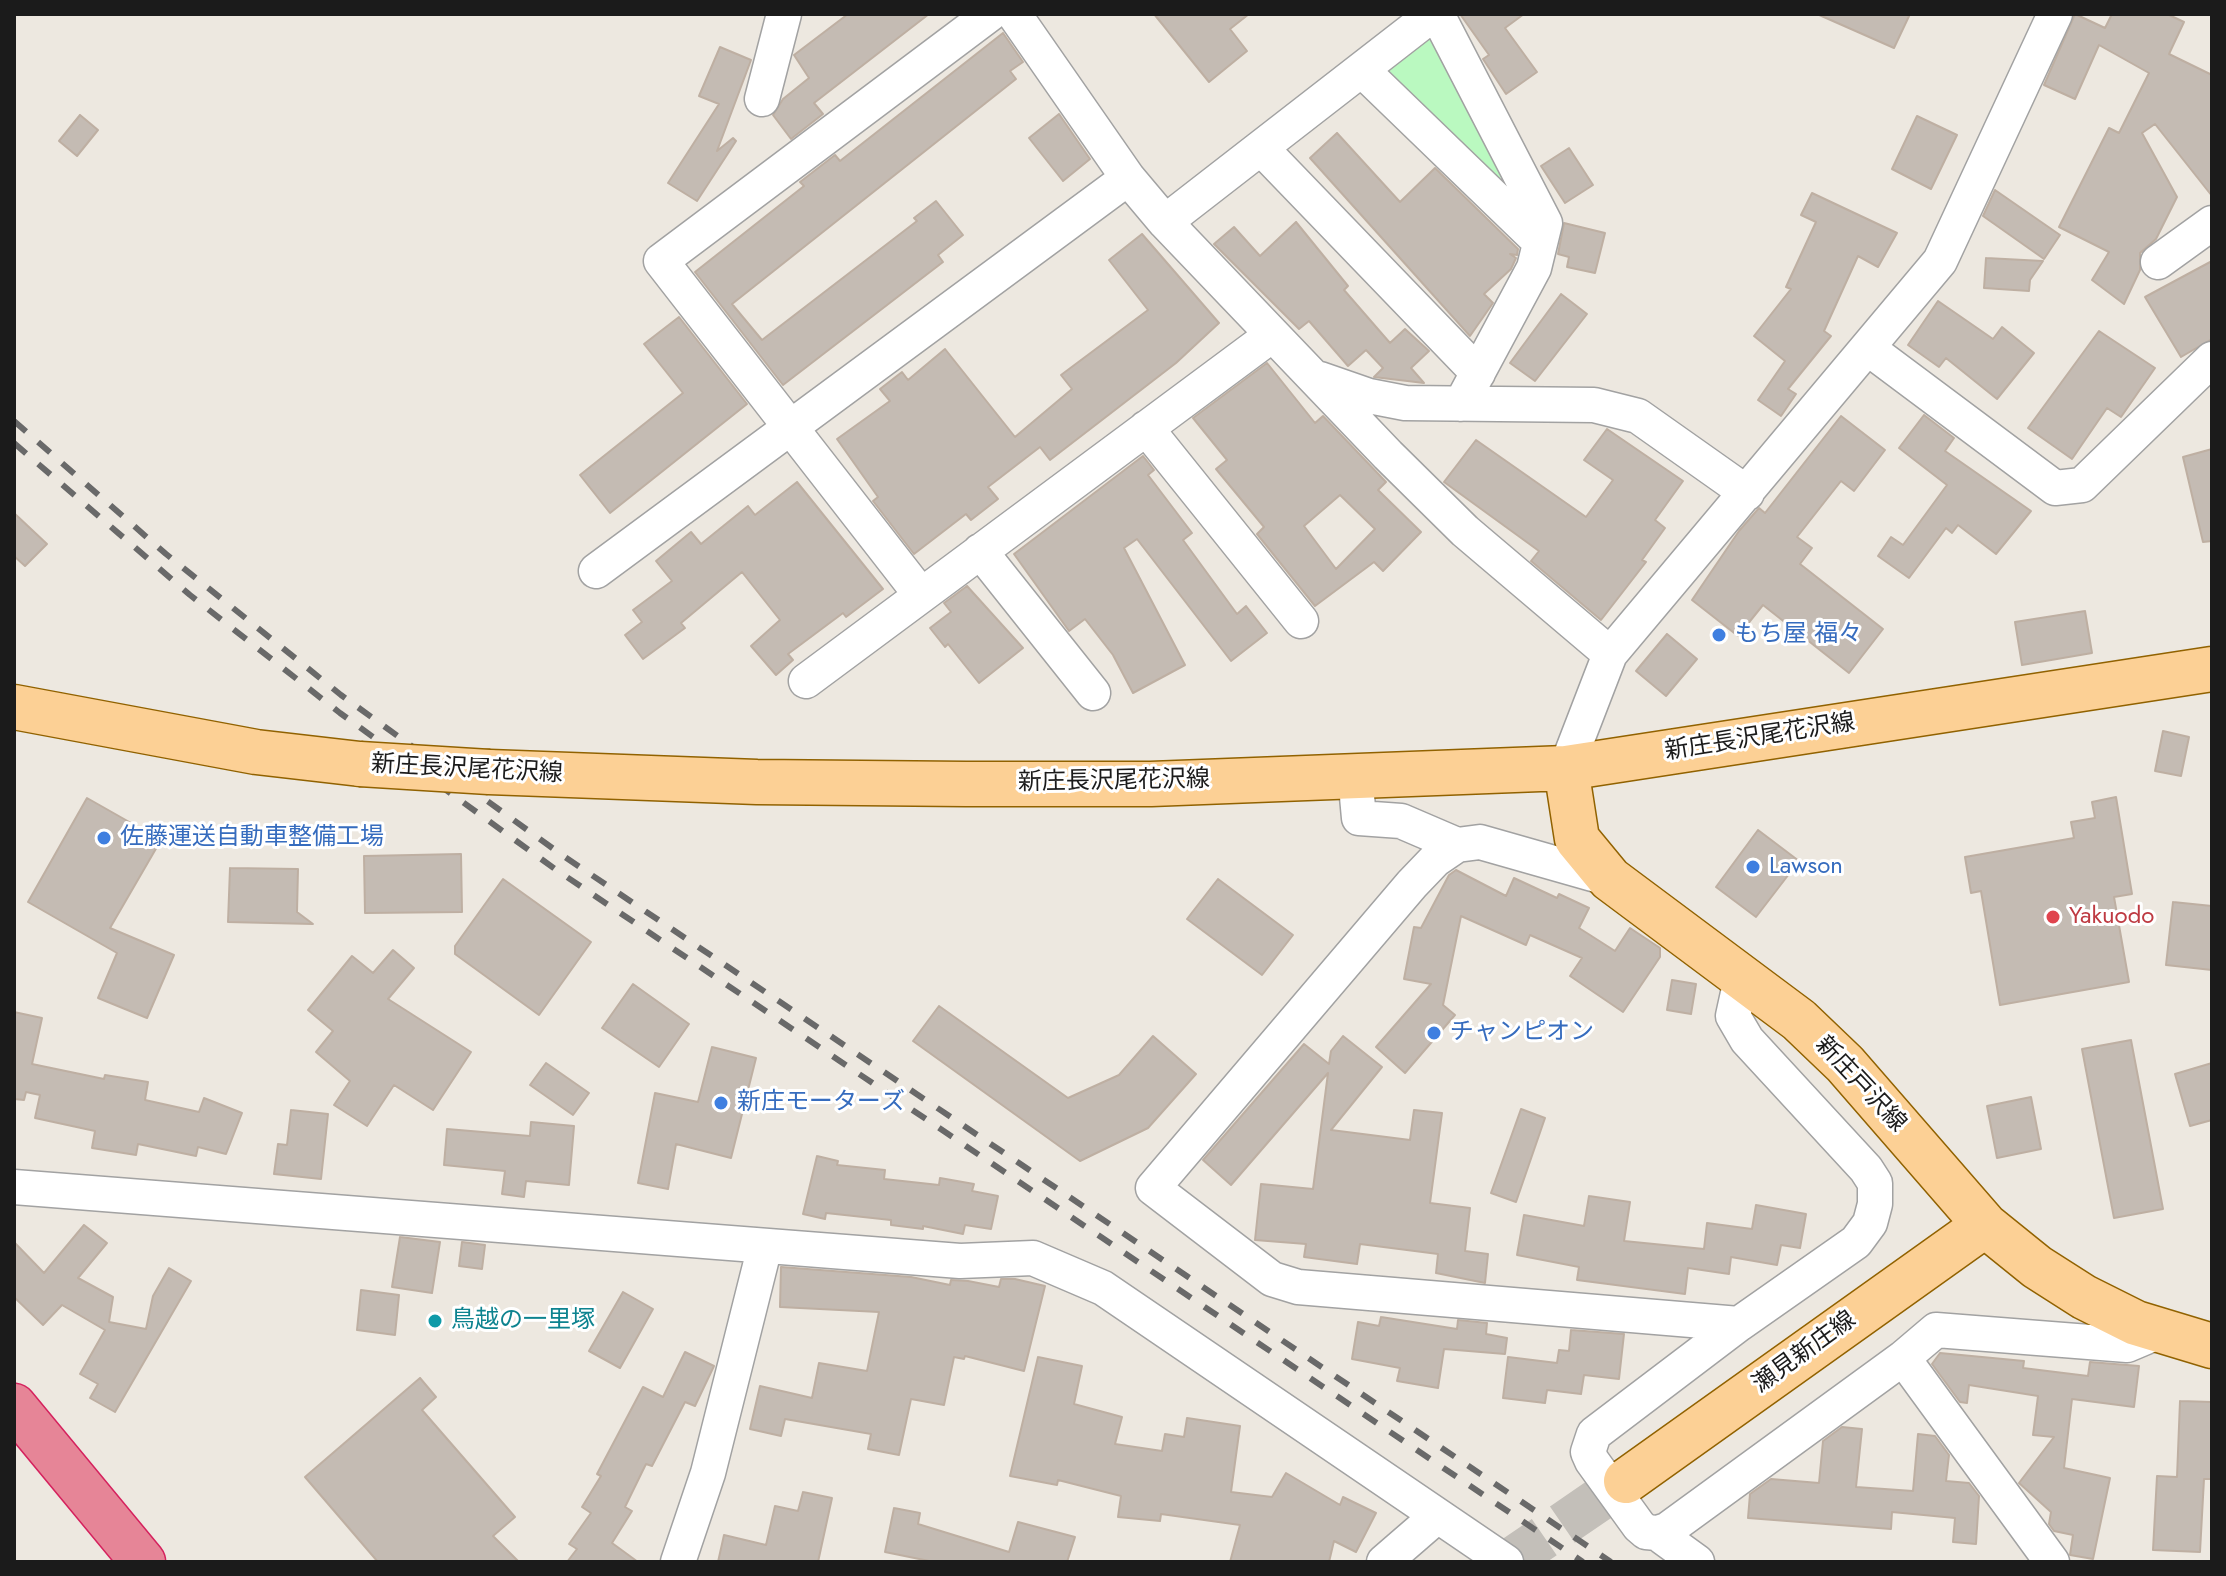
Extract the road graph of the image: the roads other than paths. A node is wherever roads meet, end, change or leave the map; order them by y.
1 (784, 14) edge
2 (990, 14) edge
3 (1014, 14) edge
4 (1435, 14) edge
5 (2055, 14) edge
6 (1362, 70) junction
7 (762, 99) dead end
8 (1261, 148) junction
9 (1128, 178) junction
10 (1165, 222) junction
11 (2212, 223) edge
12 (1540, 242) junction
13 (2158, 262) dead end
14 (1272, 335) junction
15 (1869, 349) junction
16 (2212, 359) edge
17 (1478, 373) junction
18 (1312, 376) junction
19 (1461, 404) junction
20 (790, 428) junction
21 (1146, 428) junction
22 (1747, 493) junction
23 (980, 551) junction
24 (596, 571) dead end
25 (921, 595) junction
26 (1301, 621) dead end
27 (1610, 654) junction
28 (2212, 669) edge
29 (806, 681) dead end
30 (1093, 693) dead end
31 (14, 707) edge
32 (1566, 768) junction
33 (1355, 775) junction
34 (1457, 845) junction
35 (1610, 879) junction
36 (1742, 975) junction
37 (14, 1187) edge
38 (1985, 1225) junction
39 (765, 1246) junction
40 (1739, 1324) junction
41 (2160, 1331) junction
42 (2212, 1346) edge
43 (1903, 1358) junction
44 (14, 1406) edge
45 (1626, 1481) tunnel mouth
46 (1436, 1517) junction
47 (1657, 1533) junction
48 (143, 1562) edge
49 (678, 1562) edge
50 (1384, 1562) edge
51 (1506, 1562) edge
52 (1697, 1562) edge
53 (2052, 1562) edge

1 - 7 street
2 - 20 street
3 - 9 street
4 - 6 street
4 - 12 street
5 - 15 street
6 - 8 street
6 - 12 street
8 - 10 street
8 - 17 street
9 - 10 street
9 - 20 street
10 - 14 street
11 - 13 street
12 - 17 street
14 - 18 street
14 - 21 street
15 - 16 street
15 - 22 street
17 - 19 street
18 - 19 street
18 - 27 street
19 - 22 street
20 - 24 street
20 - 25 street
21 - 23 street
21 - 26 street
22 - 27 street
23 - 25 street
23 - 30 street
25 - 29 street
27 - 32 street
28 - 32 main road, 新庄長沢尾花沢線
31 - 33 main road, 新庄長沢尾花沢線, bridge
32 - 33 main road, 新庄長沢尾花沢線
32 - 35 main road, 新庄戸沢線
33 - 34 street
34 - 35 street
34 - 40 street
35 - 36 main road, 新庄戸沢線
36 - 38 main road, 新庄戸沢線
36 - 40 street
37 - 39 street
38 - 41 main road, 新庄戸沢線
38 - 45 main road, 瀬見新庄線
39 - 46 street
39 - 49 street
40 - 47 street
41 - 42 main road, 新庄戸沢線
41 - 43 street
43 - 47 street
43 - 53 street
44 - 48 highway
46 - 50 street
46 - 51 street
47 - 52 street

